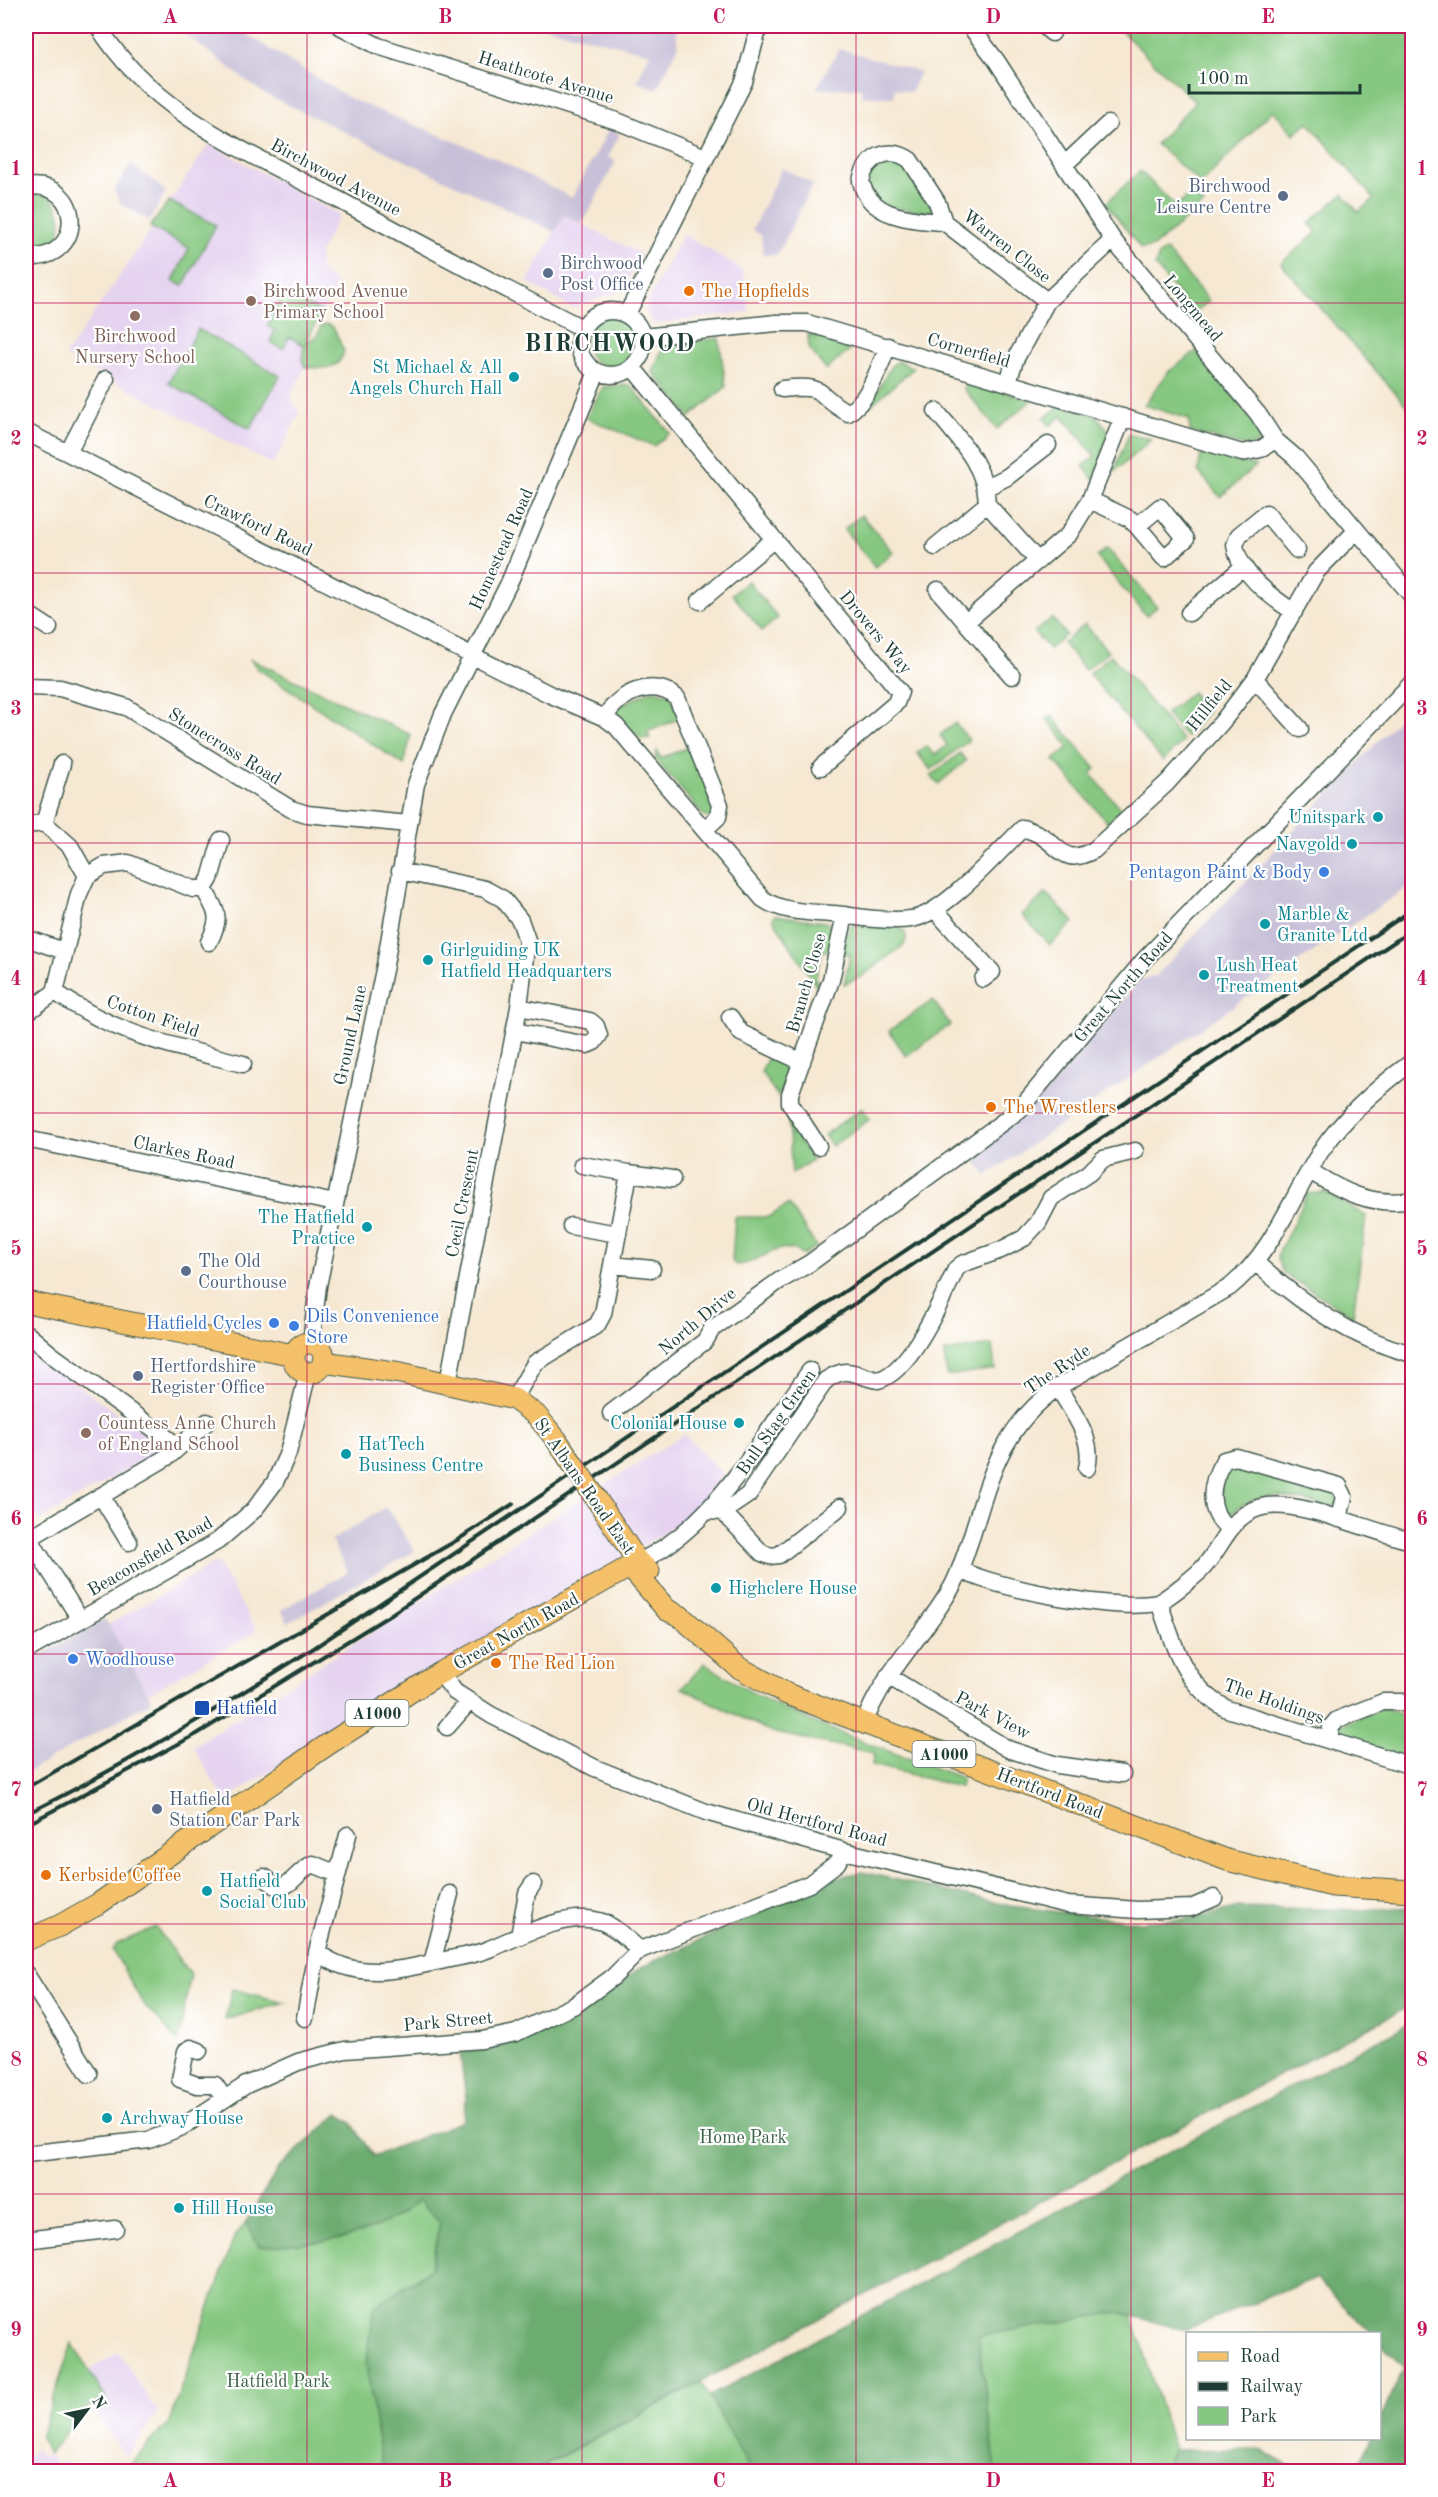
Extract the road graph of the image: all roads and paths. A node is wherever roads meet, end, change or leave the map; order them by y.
1 (98, 26) edge
2 (340, 26) edge
3 (759, 26) edge
4 (970, 26) edge
5 (1108, 124) dead end
6 (705, 158) junction
7 (1064, 165) junction
8 (26, 187) edge
9 (944, 222) junction
10 (1113, 240) junction
11 (26, 257) edge
12 (1047, 301) junction
13 (627, 314) junction
14 (582, 328) junction
15 (643, 337) junction
16 (888, 346) junction
17 (632, 367) junction
18 (597, 372) junction
19 (106, 379) dead end
20 (1008, 382) junction
21 (782, 389) dead end
22 (936, 411) dead end
23 (1123, 417) junction
24 (26, 432) edge
25 (1275, 440) junction
26 (1048, 445) dead end
27 (68, 453) junction
28 (987, 495) junction
29 (1090, 500) junction
30 (1137, 526) dead end
31 (1356, 531) junction
32 (773, 540) junction
33 (935, 547) dead end
34 (1297, 550) dead end
35 (1038, 561) junction
36 (1244, 566) junction
37 (938, 590) dead end
38 (1413, 596) edge
39 (700, 601) dead end
40 (1294, 612) junction
41 (26, 614) edge
42 (1189, 614) dead end
43 (966, 622) junction
44 (49, 628) dead end
45 (472, 656) junction
46 (1012, 676) dead end
47 (1255, 679) junction
48 (1413, 683) edge
49 (26, 687) edge
50 (605, 718) junction
51 (1300, 729) dead end
52 (433, 737) joint
53 (62, 764) dead end
54 (821, 767) dead end
55 (44, 824) junction
56 (408, 824) junction
57 (26, 825) edge
58 (705, 829) junction
59 (221, 840) dead end
60 (400, 871) junction
61 (87, 876) junction
62 (204, 889) junction
63 (936, 911) junction
64 (845, 915) junction
65 (26, 938) edge
66 (209, 942) dead end
67 (64, 951) junction
68 (983, 979) dead end
69 (56, 992) junction
70 (519, 1007) junction
71 (26, 1013) edge
72 (730, 1017) dead end
73 (515, 1031) junction
74 (802, 1062) junction
75 (1413, 1062) edge
76 (243, 1064) dead end
77 (26, 1138) edge
78 (818, 1146) dead end
79 (1135, 1151) dead end
80 (582, 1165) dead end
81 (1310, 1171) junction
82 (629, 1173) junction
83 (672, 1179) dead end
84 (1413, 1200) edge
85 (335, 1203) junction
86 (570, 1226) dead end
87 (618, 1234) junction
88 (1255, 1262) junction
89 (810, 1263) joint
90 (612, 1265) junction
91 (652, 1269) dead end
92 (26, 1302) edge
93 (26, 1333) edge
94 (302, 1349) junction
95 (1413, 1354) edge
96 (315, 1367) junction
97 (810, 1371) dead end
98 (448, 1383) junction
99 (1058, 1387) junction
100 (514, 1399) junction
101 (611, 1413) dead end
102 (207, 1422) dead end
103 (178, 1447) junction
104 (1087, 1468) dead end
105 (101, 1496) junction
106 (840, 1507) dead end
107 (716, 1511) junction
108 (1338, 1519) junction
109 (1228, 1529) junction
110 (27, 1539) edge
111 (1413, 1541) edge
112 (129, 1542) dead end
113 (638, 1562) junction
114 (960, 1570) junction
115 (1160, 1602) junction
116 (80, 1619) junction
117 (26, 1651) edge
118 (440, 1673) junction
119 (888, 1676) junction
120 (469, 1702) junction
121 (1413, 1710) edge
122 (864, 1724) junction
123 (447, 1727) dead end
124 (1329, 1740) junction
125 (1413, 1766) edge
126 (1122, 1774) dead end
127 (348, 1835) dead end
128 (844, 1851) junction
129 (337, 1874) junction
130 (264, 1877) dead end
131 (533, 1884) dead end
132 (1413, 1891) edge
133 (450, 1894) dead end
134 (1214, 1898) dead end
135 (519, 1936) junction
136 (26, 1940) edge
137 (640, 1950) junction
138 (317, 1952) junction
139 (432, 1963) junction
140 (26, 1974) edge
141 (305, 2018) dead end
142 (199, 2050) dead end
143 (89, 2074) dead end
144 (224, 2098) junction
145 (26, 2154) edge
146 (115, 2229) dead end
147 (26, 2240) edge

1 - 14 street, Birchwood Avenue
2 - 6 street, Heathcote Avenue
3 - 6 street
4 - 7 street, Longmead
5 - 7 street
6 - 13 street
7 - 10 street, Longmead
8 - 11 street
9 - 9 street, Warren Close
9 - 12 street, Warren Close
10 - 12 street
10 - 25 street, Longmead
12 - 20 street
13 - 14 street
13 - 15 street
14 - 18 street
15 - 16 street, Cornerfield
15 - 17 street
16 - 20 street, Cornerfield
16 - 21 street
17 - 18 street
17 - 32 street, Drovers Way
18 - 45 street, Homestead Road
19 - 27 street
20 - 23 street, Cornerfield
22 - 28 street
23 - 25 street, Cornerfield
23 - 29 street
24 - 27 street, Crawford Road
25 - 31 street, Longmead
26 - 28 street
27 - 45 street, Crawford Road
28 - 33 street
28 - 35 street
29 - 30 street
29 - 35 street
31 - 38 street, Longmead
31 - 40 street, Hillfield
32 - 39 street
32 - 54 street, Drovers Way
34 - 36 street
35 - 43 street
36 - 40 street
36 - 42 street
37 - 43 street
40 - 47 street, Hillfield
41 - 44 street
43 - 46 street
45 - 50 street, Crawford Road
45 - 52 street, Homestead Road
47 - 51 street
47 - 63 street, Hillfield
48 - 89 street, Great North Road
49 - 56 street, Stonecross Road
50 - 58 street
50 - 58 street
52 - 56 street, Ground Lane
53 - 55 street
55 - 57 street
55 - 61 street
56 - 60 street, Ground Lane
58 - 64 street
59 - 62 street
60 - 70 street, Cecil Crescent
60 - 85 street, Ground Lane
61 - 62 street
61 - 67 street
62 - 66 street
63 - 64 street
63 - 68 street
64 - 74 street, Branch Close
65 - 67 street
67 - 69 street
69 - 71 street
69 - 76 street, Cotton Field
70 - 73 street, Cecil Crescent
70 - 73 street
72 - 74 street, Branch Close
73 - 98 street, Cecil Crescent
74 - 78 street, Branch Close
75 - 81 street, The Ryde
77 - 85 street, Clarkes Road
79 - 107 street, Bull Stag Green
80 - 82 street
81 - 84 street
81 - 88 street, The Ryde
82 - 83 street
82 - 87 street
85 - 94 street, Ground Lane
86 - 87 street
87 - 90 street
88 - 95 street
88 - 99 street, The Ryde
89 - 101 street, North Drive
90 - 91 street
90 - 100 street
92 - 94 main road
93 - 103 street
94 - 96 main road
96 - 98 main road, St Albans Road East
96 - 116 street, Beaconsfield Road
97 - 107 street, Great North Road
98 - 100 main road, St Albans Road East
99 - 104 street
99 - 114 street, The Ryde
100 - 113 main road, St Albans Road East, bridge
102 - 103 street
103 - 105 street
105 - 110 street
105 - 112 street
106 - 107 street
107 - 113 street, Great North Road
108 - 109 street
108 - 109 street
108 - 111 street
109 - 115 street
110 - 116 street
113 - 118 main road, Great North Road / A1000
113 - 122 main road, Hertford Road / A1000
114 - 115 street
114 - 119 street, The Ryde
115 - 124 street, The Holdings
116 - 117 street, Beaconsfield Road
118 - 120 street, Old Hertford Road
118 - 136 main road, Great North Road / A1000
119 - 122 street, The Ryde
119 - 126 street, Park View
120 - 123 street
120 - 128 street, Old Hertford Road
121 - 124 street, The Holdings
122 - 132 main road, Hertford Road / A1000
124 - 125 street, The Holdings
127 - 129 street
128 - 134 street, Old Hertford Road
128 - 137 street, Park Street
129 - 130 street
129 - 138 street
131 - 135 street
133 - 139 street
135 - 137 street
135 - 139 street
137 - 144 street, Park Street
138 - 139 street
138 - 141 street
140 - 143 street
142 - 144 street
144 - 145 street, Park Street
146 - 147 street

